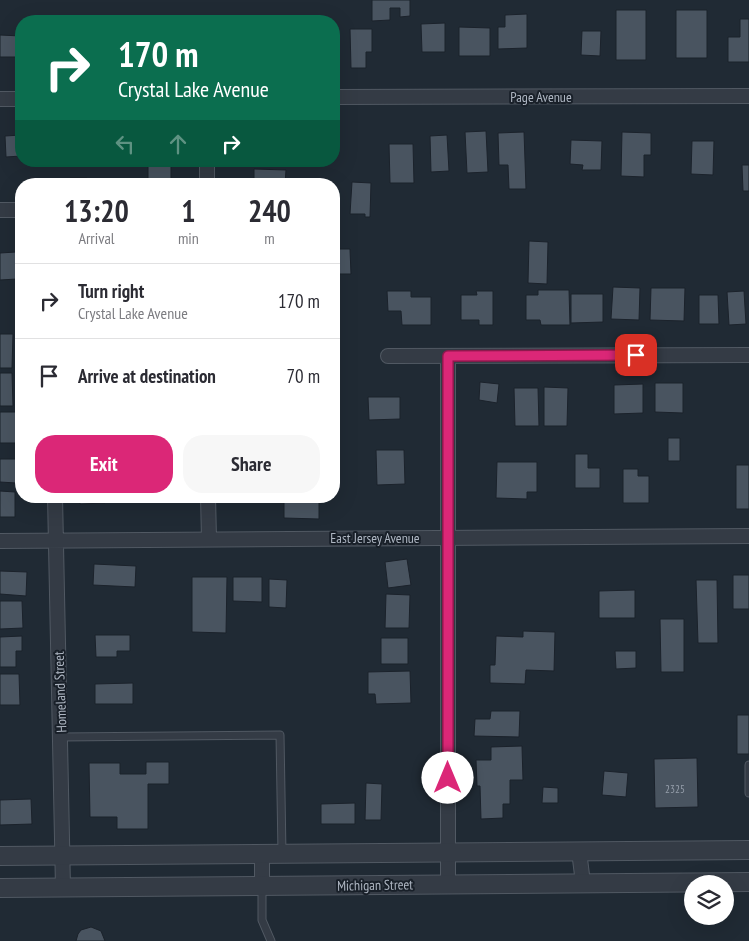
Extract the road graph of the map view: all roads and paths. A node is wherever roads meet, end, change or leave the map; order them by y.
1 (749, 96) edge
2 (340, 98) edge
3 (0, 99) edge
4 (15, 99) edge
5 (0, 210) edge
6 (15, 210) edge
7 (749, 355) edge
8 (388, 356) dead end
9 (448, 356) junction
10 (55, 503) edge
11 (208, 503) edge
12 (749, 536) edge
13 (448, 538) junction
14 (209, 539) junction
15 (55, 540) junction
16 (0, 541) edge
17 (61, 737) junction
18 (749, 764) edge
19 (749, 793) edge
20 (749, 850) edge
21 (579, 851) junction
22 (448, 852) junction
23 (262, 854) junction
24 (282, 854) junction
25 (0, 856) edge
26 (63, 856) junction
27 (749, 882) edge
28 (583, 883) junction
29 (448, 884) junction
30 (262, 886) junction
31 (0, 888) edge
32 (63, 888) junction
33 (271, 941) edge

1 - 2 street, Page Avenue
3 - 4 street
5 - 6 street
7 - 9 street
8 - 9 street
9 - 13 street
10 - 15 street, Homeland Street
11 - 14 street
12 - 13 street, East Jersey Avenue
13 - 14 street, East Jersey Avenue
13 - 22 street
14 - 15 street, East Jersey Avenue
15 - 16 street, East Jersey Avenue
15 - 17 street, Homeland Street
17 - 24 lane
17 - 26 street, Homeland Street
18 - 19 lane
20 - 21 street
21 - 22 street
21 - 28 street
22 - 24 street
22 - 29 street
23 - 24 street
23 - 26 street
23 - 30 street
25 - 26 street
26 - 32 street, Homeland Street
27 - 28 street, Michigan Street
28 - 29 street, Michigan Street
29 - 30 street, Michigan Street
30 - 32 street, Michigan Street
30 - 33 lane
31 - 32 street, Michigan Street

